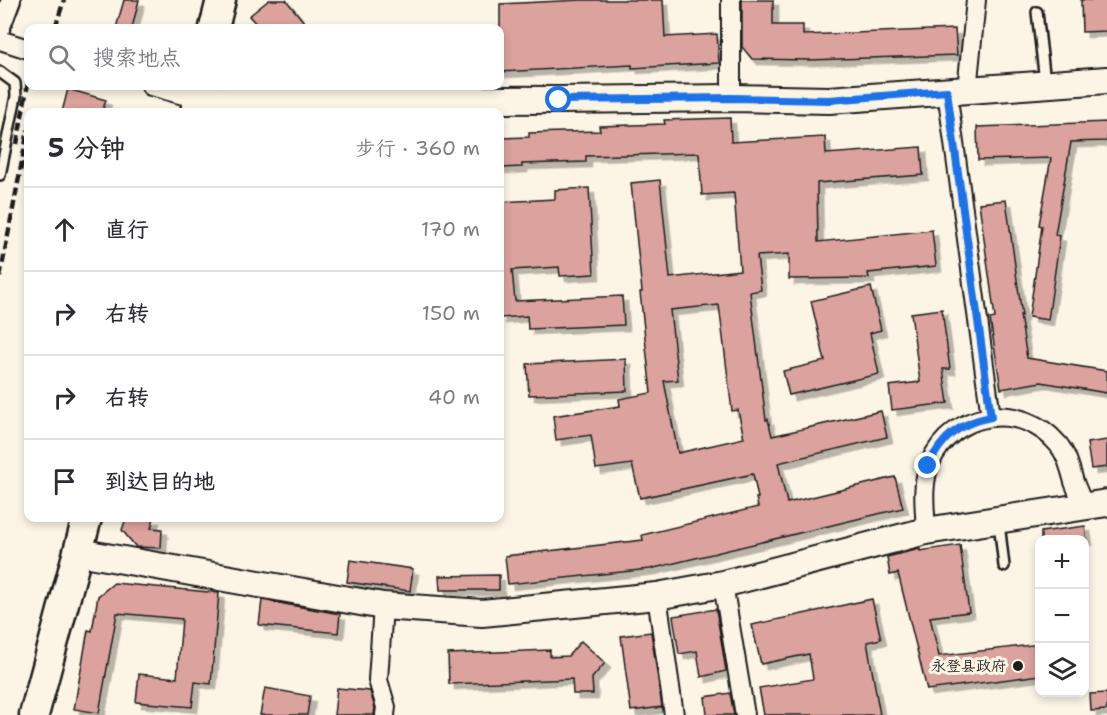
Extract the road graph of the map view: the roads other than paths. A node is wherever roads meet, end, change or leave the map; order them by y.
1 (11, 0) edge
2 (221, 0) edge
3 (731, 0) edge
4 (976, 0) edge
5 (1037, 12) dead end
6 (215, 24) edge
7 (0, 29) edge
8 (0, 40) edge
9 (24, 48) edge
10 (0, 72) edge
11 (1107, 80) edge
12 (1045, 85) junction
13 (165, 90) edge
14 (957, 91) junction
15 (730, 98) junction
16 (198, 99) edge
17 (0, 175) edge
18 (991, 417) junction
19 (1096, 505) edge
20 (999, 520) junction
21 (86, 522) edge
22 (926, 531) junction
23 (78, 552) junction
24 (1005, 566) dead end
25 (723, 584) junction
26 (657, 596) junction
27 (383, 606) junction
28 (34, 715) edge
29 (386, 715) edge
30 (674, 715) edge
31 (745, 715) edge

1 - 7 street
2 - 6 main road
3 - 15 street
4 - 14 street
5 - 12 lane
8 - 9 street
10 - 17 lane
11 - 12 street
12 - 14 street
13 - 16 street
14 - 15 street
14 - 18 street
15 - 16 street
18 - 19 street
18 - 22 street
19 - 20 street
20 - 22 street
20 - 24 lane
21 - 23 main road
22 - 25 street
23 - 27 street
23 - 28 main road
25 - 26 street
25 - 31 street
26 - 27 street
26 - 30 street
27 - 29 street

